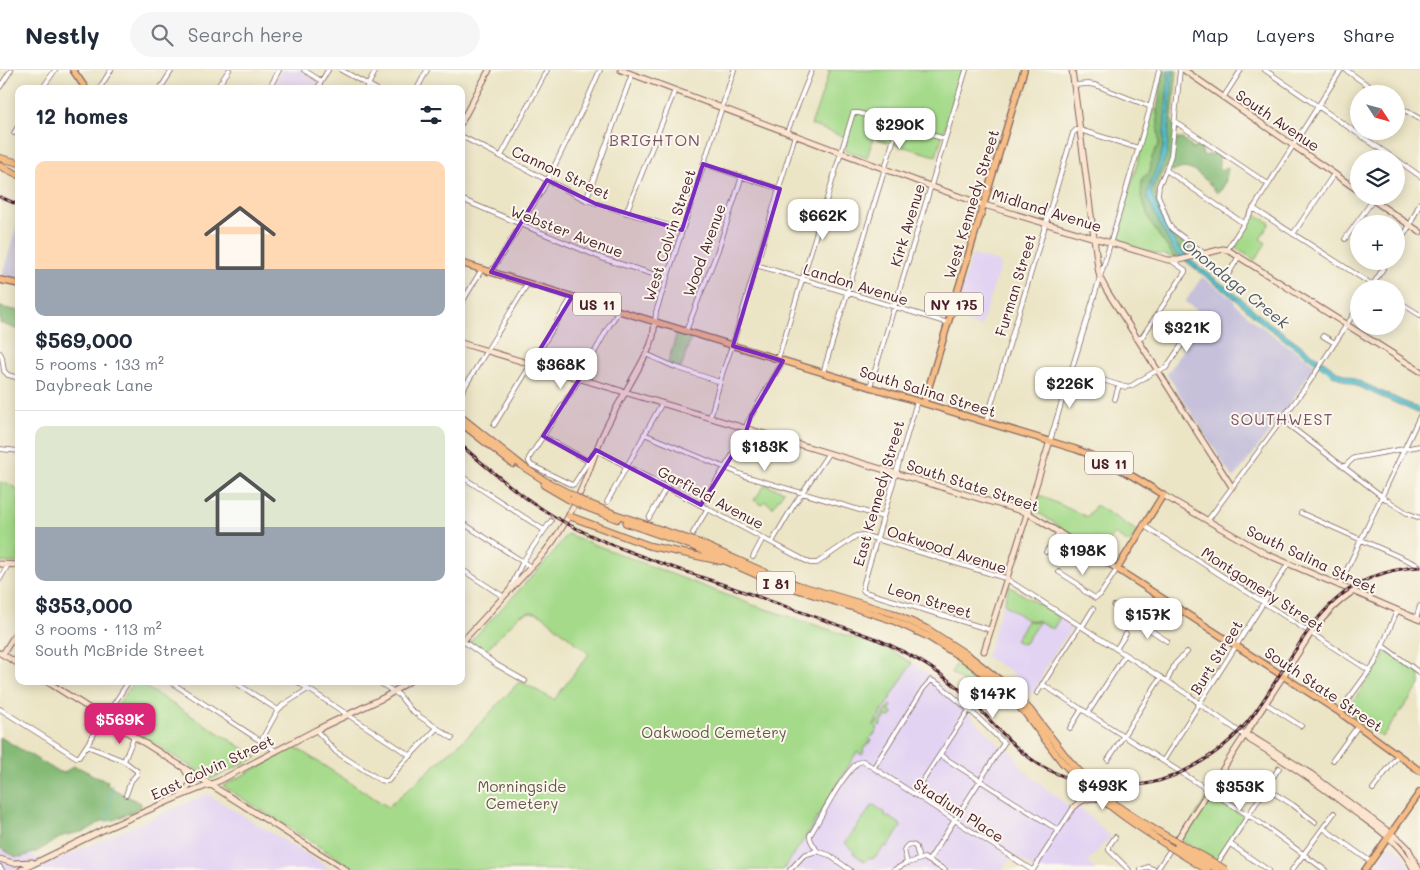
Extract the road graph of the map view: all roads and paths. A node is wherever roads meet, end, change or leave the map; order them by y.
1 (11, 70) edge
2 (55, 70) edge
3 (73, 70) edge
4 (111, 70) edge
5 (172, 70) edge
6 (229, 70) edge
7 (279, 70) edge
8 (304, 70) edge
9 (328, 70) edge
10 (341, 70) edge
11 (376, 70) edge
12 (426, 70) edge
13 (489, 70) edge
14 (547, 70) edge
15 (600, 70) edge
16 (621, 70) edge
17 (734, 70) edge
18 (812, 70) edge
19 (966, 70) edge
20 (1024, 70) edge
21 (1072, 70) edge
22 (1159, 70) edge
23 (1180, 70) edge
24 (1184, 70) edge
25 (1241, 70) edge
26 (1265, 70) edge
27 (1341, 70) edge
28 (1346, 70) edge
29 (632, 74) junction
30 (322, 81) junction
31 (45, 85) edge
32 (83, 85) edge
33 (102, 85) edge
34 (163, 85) edge
35 (219, 85) edge
36 (271, 85) edge
37 (320, 85) edge
38 (364, 85) edge
39 (368, 85) edge
40 (419, 85) edge
41 (1367, 85) edge
42 (1074, 86) junction
43 (0, 87) edge
44 (675, 90) junction
45 (1223, 98) junction
46 (1318, 106) junction
47 (1151, 107) junction
48 (722, 108) junction
49 (1405, 110) edge
50 (465, 115) edge
51 (1420, 119) edge
52 (1174, 122) junction
53 (898, 125) junction
54 (1080, 130) junction
55 (787, 132) junction
56 (796, 136) junction
57 (465, 138) edge
58 (945, 139) junction
59 (1293, 145) junction
60 (1138, 148) junction
61 (1383, 150) edge
62 (840, 152) junction
63 (501, 156) junction
64 (0, 158) edge
65 (15, 161) edge
66 (703, 164) junction
67 (1405, 165) edge
68 (0, 166) edge
69 (15, 169) edge
70 (884, 169) junction
71 (1166, 170) junction
72 (15, 173) edge
73 (1334, 174) junction
74 (742, 176) junction
75 (1420, 176) edge
76 (547, 180) junction
77 (1268, 184) junction
78 (1350, 184) edge
79 (930, 186) junction
80 (780, 189) junction
81 (586, 200) junction
82 (465, 201) edge
83 (1420, 203) edge
84 (984, 204) junction
85 (1369, 205) edge
86 (1380, 205) edge
87 (1253, 208) junction
88 (626, 213) junction
89 (1046, 223) junction
90 (1243, 223) junction
91 (520, 225) junction
92 (1410, 225) junction
93 (682, 230) junction
94 (1420, 232) edge
95 (1405, 233) edge
96 (1293, 234) junction
97 (1094, 237) junction
98 (1345, 239) dead end
99 (1111, 243) junction
100 (1227, 250) junction
101 (1205, 254) junction
102 (1239, 256) junction
103 (1172, 261) junction
104 (465, 264) edge
105 (756, 265) junction
106 (482, 270) junction
107 (491, 272) junction
108 (666, 278) junction
109 (1100, 278) junction
110 (802, 279) junction
111 (0, 280) edge
112 (1225, 280) dead end
113 (1361, 280) edge
114 (15, 283) edge
115 (528, 283) junction
116 (847, 293) junction
117 (572, 297) junction
118 (465, 298) edge
119 (1405, 306) edge
120 (894, 307) junction
121 (619, 311) junction
122 (1420, 315) edge
123 (1201, 316) dead end
124 (1350, 320) edge
125 (655, 322) junction
126 (948, 323) junction
127 (1347, 324) junction
128 (686, 331) junction
129 (1323, 336) dead end
130 (1138, 339) junction
131 (1335, 343) junction
132 (465, 344) edge
133 (732, 345) junction
134 (487, 351) junction
135 (0, 353) edge
136 (646, 354) junction
137 (781, 360) junction
138 (531, 364) junction
139 (1071, 370) junction
140 (1158, 371) junction
141 (1420, 371) edge
142 (823, 373) junction
143 (15, 377) edge
144 (580, 378) junction
145 (720, 382) junction
146 (1119, 385) junction
147 (465, 387) edge
148 (870, 387) junction
149 (625, 393) junction
150 (1115, 399) dead end
151 (917, 401) junction
152 (662, 403) junction
153 (924, 403) junction
154 (465, 416) edge
155 (1420, 416) edge
156 (710, 418) junction
157 (465, 420) edge
158 (1282, 420) junction
159 (986, 422) junction
160 (494, 424) dead end
161 (465, 426) edge
162 (746, 429) junction
163 (644, 434) junction
164 (543, 436) junction
165 (491, 440) junction
166 (1050, 441) junction
167 (1420, 446) edge
168 (0, 449) edge
169 (1404, 449) junction
170 (596, 450) junction
171 (15, 451) edge
172 (828, 454) junction
173 (588, 461) junction
174 (627, 466) junction
175 (725, 467) junction
176 (1344, 467) junction
177 (583, 469) junction
178 (589, 472) junction
179 (896, 474) junction
180 (465, 479) edge
181 (667, 486) junction
182 (1232, 487) junction
183 (802, 493) junction
184 (1163, 494) junction
185 (1381, 496) junction
186 (571, 498) junction
187 (607, 502) dead end
188 (583, 503) junction
189 (701, 505) junction
190 (708, 508) junction
191 (1028, 513) junction
192 (1301, 513) dead end
193 (569, 516) junction
194 (883, 517) junction
195 (649, 518) dead end
196 (1420, 518) edge
197 (1208, 520) junction
198 (551, 521) dead end
199 (465, 525) edge
200 (1143, 526) junction
201 (544, 530) junction
202 (1059, 532) junction
203 (693, 533) dead end
204 (763, 538) junction
205 (876, 539) junction
206 (1361, 540) junction
207 (772, 542) junction
208 (1046, 552) dead end
209 (753, 557) dead end
210 (522, 561) junction
211 (730, 562) junction
212 (0, 564) edge
213 (815, 564) joint
214 (1288, 564) junction
215 (8, 565) junction
216 (15, 565) edge
217 (1420, 566) edge
218 (532, 567) junction
219 (1116, 569) junction
220 (465, 571) edge
221 (1059, 572) dead end
222 (0, 579) edge
223 (1007, 579) junction
224 (1339, 586) junction
225 (509, 591) junction
226 (863, 591) joint
227 (1352, 592) junction
228 (1159, 596) junction
229 (504, 597) junction
230 (1264, 603) junction
231 (1114, 606) dead end
232 (1420, 606) edge
233 (1093, 609) dead end
234 (1397, 611) junction
235 (1418, 620) edge
236 (1142, 623) junction
237 (1081, 626) junction
238 (991, 630) junction
239 (15, 634) edge
240 (1126, 634) dead end
241 (1310, 634) junction
242 (465, 638) edge
243 (1167, 641) dead end
244 (465, 643) edge
245 (1236, 646) junction
246 (1383, 646) junction
247 (1116, 649) junction
248 (984, 651) dead end
249 (1187, 652) dead end
250 (1, 655) edge
251 (1125, 655) junction
252 (968, 658) junction
253 (15, 662) edge
254 (1370, 671) junction
255 (1420, 672) edge
256 (1283, 676) junction
257 (1161, 677) junction
258 (525, 681) dead end
259 (1167, 681) junction
260 (1042, 684) junction
261 (52, 685) edge
262 (126, 685) edge
263 (175, 685) edge
264 (239, 685) edge
265 (302, 685) edge
266 (383, 685) edge
267 (404, 685) edge
268 (308, 689) junction
269 (394, 692) junction
270 (1037, 693) dead end
271 (1265, 703) junction
272 (1200, 704) junction
273 (0, 709) edge
274 (1082, 709) junction
275 (278, 710) junction
276 (969, 710) junction
277 (1339, 712) junction
278 (1088, 713) junction
279 (348, 715) junction
280 (105, 718) junction
281 (1301, 726) dead end
282 (1358, 726) junction
283 (437, 728) junction
284 (1070, 728) dead end
285 (316, 730) junction
286 (1244, 735) junction
287 (1123, 736) junction
288 (134, 737) junction
289 (452, 738) dead end
290 (261, 740) junction
291 (87, 746) junction
292 (276, 751) junction
293 (940, 755) junction
294 (1398, 755) junction
295 (411, 756) junction
296 (1064, 760) junction
297 (1108, 760) dead end
298 (1334, 760) dead end
299 (124, 761) junction
300 (1163, 761) junction
301 (874, 767) junction
302 (183, 768) junction
303 (1279, 768) dead end
304 (1420, 771) edge
305 (1243, 774) dead end
306 (980, 780) junction
307 (210, 784) junction
308 (1266, 788) junction
309 (1373, 789) dead end
310 (1209, 791) junction
311 (1420, 792) edge
312 (126, 794) dead end
313 (914, 794) junction
314 (176, 798) junction
315 (1074, 807) joint
316 (1334, 813) dead end
317 (1248, 816) junction
318 (954, 821) junction
319 (1315, 822) dead end
320 (1140, 828) junction
321 (1323, 828) junction
322 (1058, 830) junction
323 (1390, 835) junction
324 (1115, 837) dead end
325 (1174, 844) junction
326 (1230, 844) junction
327 (1185, 846) junction
328 (817, 851) junction
329 (1304, 855) junction
330 (0, 859) edge
331 (919, 859) junction
332 (929, 860) junction
333 (37, 861) junction
334 (1371, 862) junction
335 (907, 863) junction
336 (1217, 869) edge
337 (21, 870) edge
338 (346, 870) edge
339 (790, 870) edge
340 (850, 870) edge
341 (894, 870) edge
342 (945, 870) edge
343 (1032, 870) edge
344 (1129, 870) edge
345 (1141, 870) edge
346 (1157, 870) edge
347 (1207, 870) edge
348 (1226, 870) edge
349 (1234, 870) edge
350 (1268, 870) edge
351 (1292, 870) edge
352 (1325, 870) edge
353 (1364, 870) edge
354 (1414, 870) edge
355 (1419, 870) edge

1 - 43 street
2 - 31 street
3 - 32 main road
4 - 33 street
5 - 34 street
6 - 35 street
7 - 36 street
8 - 30 street
9 - 30 street
10 - 38 street
11 - 39 street
12 - 40 street
13 - 50 street
14 - 63 street
15 - 76 street
16 - 29 street, Midland Avenue
17 - 48 street, West Colvin Street
18 - 55 street
19 - 58 street, Kirk Avenue
20 - 84 main road, West Kennedy Street / NY 175
21 - 42 street
22 - 47 street
23 - 52 street
24 - 45 street, South Avenue
25 - 45 street
26 - 46 street
27 - 46 street
28 - 41 street
29 - 44 street, Midland Avenue
29 - 81 street
30 - 37 street
42 - 47 street
42 - 54 street
44 - 48 street, Midland Avenue
44 - 88 street
45 - 59 street, South Avenue
46 - 59 street
46 - 61 street
47 - 60 street
48 - 55 street, Midland Avenue
48 - 66 street, West Colvin Street
49 - 51 street
52 - 71 street
52 - 77 street
53 - 58 street
53 - 62 street
53 - 70 street
54 - 60 street
54 - 89 street, Furman Street
54 - 97 street
55 - 56 street, Midland Avenue
56 - 62 street, Midland Avenue
56 - 80 street
57 - 63 street, Cannon Street
58 - 79 street, Kirk Avenue
59 - 73 street, South Avenue
59 - 77 street
60 - 99 street
62 - 70 street, Midland Avenue
62 - 110 street
63 - 76 street, Cannon Street
64 - 65 highway
66 - 74 street
66 - 93 street, West Colvin Street
67 - 75 street
68 - 69 highway
68 - 72 highway
70 - 79 street, Midland Avenue
70 - 116 street
71 - 90 street
71 - 101 street
73 - 78 street, South Avenue
73 - 96 street
74 - 80 street
74 - 128 street, Wood Avenue
76 - 81 street, Cannon Street
76 - 91 street
77 - 87 street
79 - 84 street, Midland Avenue
79 - 120 street, Kirk Avenue
80 - 105 street
81 - 88 street, Cannon Street
82 - 91 street, Webster Avenue
83 - 92 street
84 - 89 street, Midland Avenue
84 - 126 main road, West Kennedy Street / NY 175
85 - 98 street
86 - 92 street
87 - 90 street
87 - 96 street
88 - 93 street, Cannon Street
89 - 97 street, Midland Avenue
89 - 159 street, Furman Street
90 - 100 street
91 - 107 street
91 - 108 street, Webster Avenue
92 - 94 street
92 - 95 street
93 - 108 street, West Colvin Street
96 - 113 street
97 - 99 street, Midland Avenue
97 - 109 street
99 - 103 street, Midland Avenue
99 - 109 street
100 - 101 street, Midland Avenue
100 - 102 street
101 - 103 street, Midland Avenue
102 - 112 street
102 - 127 street
103 - 130 street
104 - 106 main road, South Salina Street / US 11
105 - 110 street, Landon Avenue
105 - 133 street
106 - 107 main road, South Salina Street / US 11
106 - 118 street
107 - 115 main road, South Salina Street / US 11
108 - 125 street, West Colvin Street
109 - 130 street
109 - 139 street
110 - 116 street, Landon Avenue
110 - 137 street
111 - 114 main road
115 - 117 main road, South Salina Street / US 11
115 - 134 street
116 - 120 street, Landon Avenue
116 - 142 street
117 - 121 main road, South Salina Street / US 11
117 - 138 street
119 - 122 street
120 - 126 street, Landon Avenue
120 - 148 street, Kirk Avenue
121 - 125 main road, South Salina Street / US 11
121 - 144 street
123 - 140 street
124 - 127 street
125 - 128 main road, South Salina Street / US 11
125 - 136 street
126 - 153 main road, West Kennedy Street / NY 175
127 - 131 street
127 - 141 street
128 - 133 main road, South Salina Street / US 11
129 - 131 street
130 - 140 street
131 - 158 street
132 - 134 street, South State Street
133 - 137 main road, South Salina Street / US 11
133 - 145 street
134 - 138 street, South State Street
134 - 147 street
135 - 143 street
136 - 145 street
136 - 149 street
137 - 142 main road, South Salina Street / US 11
137 - 162 street
138 - 144 street, South State Street
138 - 160 street
139 - 146 street
139 - 166 street
140 - 146 street
140 - 182 street
142 - 148 main road, South Salina Street / US 11
144 - 149 street, South State Street
144 - 164 street
145 - 156 street
146 - 150 street
148 - 151 main road, South Salina Street / US 11
149 - 152 street, South State Street
149 - 170 street
151 - 153 main road, South Salina Street / US 11
151 - 179 street, East Kennedy Street
152 - 156 street, South State Street
152 - 163 street
153 - 159 main road, South Salina Street / US 11
154 - 165 highway
155 - 169 street
156 - 162 street, South State Street
157 - 165 highway, I 81
158 - 176 street
158 - 182 street
159 - 166 main road, South Salina Street / US 11
161 - 186 highway, I 81
162 - 172 street, South State Street
162 - 175 street
163 - 174 street
163 - 175 street
164 - 173 street
164 - 177 street
165 - 186 highway, I 81
166 - 184 main road, South Salina Street / US 11
166 - 191 street
167 - 169 street
168 - 171 street
169 - 176 street
169 - 185 street
170 - 173 street
170 - 174 street, Garfield Avenue
170 - 178 street
172 - 179 street, South State Street
172 - 183 street
173 - 177 street
174 - 181 street, Garfield Avenue
174 - 187 street
175 - 183 street
175 - 189 street
176 - 185 street
177 - 178 street
178 - 193 street
179 - 191 street, South State Street
179 - 194 street, East Kennedy Street
180 - 201 street
181 - 189 street, Garfield Avenue
181 - 195 street
182 - 197 street
183 - 194 street
183 - 207 street
184 - 197 street, South Salina Street
184 - 200 main road
185 - 196 street
185 - 206 street
186 - 188 highway, I 81, bridge
188 - 211 highway, I 81
188 - 252 highway, I 81
189 - 190 street, Garfield Avenue
190 - 203 street
190 - 204 street, Garfield Avenue
191 - 202 street, South State Street
191 - 223 street
192 - 206 street
193 - 211 highway
193 - 218 street
194 - 205 street, East Kennedy Street
197 - 214 street, South Salina Street
198 - 201 street
199 - 210 street
200 - 219 main road
200 - 230 street, Montgomery Street
201 - 210 street
202 - 208 street
202 - 219 street, South State Street
204 - 207 street, Garfield Avenue
204 - 209 street
205 - 213 street, Oakwood Avenue
205 - 223 street, Oakwood Avenue
205 - 226 street, East Kennedy Street
206 - 217 street
206 - 224 street
207 - 213 street, Garfield Avenue
210 - 218 street
210 - 225 street
211 - 252 highway, I 81
212 - 215 street
214 - 224 street, South Salina Street
214 - 230 street, Burt Street
215 - 216 street
215 - 222 street
218 - 225 street
219 - 221 street
219 - 228 main road, South State Street
220 - 229 street
223 - 237 street, Oakwood Avenue
223 - 238 street
224 - 227 street, South Salina Street
225 - 229 street
226 - 238 street, Leon Street
227 - 234 street, South Salina Street
227 - 241 street
228 - 236 street
228 - 245 main road, South State Street
229 - 242 street
230 - 241 street, Montgomery Street
230 - 245 street, Burt Street
231 - 236 street
232 - 235 street
233 - 237 street
234 - 235 street, South Salina Street
234 - 246 street
236 - 243 street
237 - 247 street, Oakwood Avenue
237 - 260 street
238 - 248 street
239 - 250 street
240 - 247 street
241 - 254 street, Montgomery Street
241 - 256 street
244 - 258 street
245 - 256 main road, South State Street
245 - 272 street, Burt Street
246 - 254 street
246 - 255 street
247 - 251 street, Oakwood Avenue
249 - 259 street
250 - 253 street
251 - 257 street, Oakwood Avenue
251 - 278 street
252 - 296 highway, I 81
254 - 277 street
256 - 271 street
256 - 277 main road, South State Street
257 - 259 street, Oakwood Avenue
257 - 287 street
259 - 272 street, Oakwood Avenue
260 - 270 street
260 - 274 street
261 - 280 street
262 - 280 street
263 - 290 street
264 - 275 street
265 - 268 street
266 - 269 street
267 - 269 street, East Colvin Street
268 - 275 street
268 - 279 street
269 - 279 street, East Colvin Street
269 - 283 street
271 - 281 street
271 - 286 street
272 - 286 street, Oakwood Avenue
272 - 300 street, Burt Street
273 - 291 street
274 - 278 street
274 - 284 street
275 - 290 street
276 - 293 street
276 - 301 street
276 - 306 street
277 - 282 main road, South State Street
278 - 287 street
279 - 285 street, East Colvin Street
279 - 295 street
280 - 288 street
280 - 291 street
282 - 294 main road, South State Street
282 - 298 street
283 - 289 street
283 - 295 street
285 - 292 street, East Colvin Street
285 - 295 street
286 - 310 street
286 - 323 street
287 - 297 street
287 - 300 street
288 - 299 street
288 - 302 street
290 - 292 street
291 - 299 street
292 - 307 street, East Colvin Street
293 - 306 street
293 - 313 street
294 - 304 main road, South State Street
294 - 309 street
296 - 320 highway, I 81, bridge
296 - 327 highway, I 81, bridge
299 - 312 street
300 - 310 street
301 - 313 street, Stadium Place
301 - 328 street
302 - 307 street
302 - 314 street
303 - 308 street
305 - 308 street
306 - 318 street
306 - 322 street
307 - 314 street, East Colvin Street
307 - 338 street
308 - 317 street
308 - 319 street
310 - 317 street
310 - 325 street
311 - 323 main road
313 - 318 street, Stadium Place
314 - 333 street, East Colvin Street
315 - 322 street
315 - 325 street
316 - 321 street
317 - 326 street
317 - 329 street
318 - 332 street
318 - 343 street, Stadium Place
320 - 336 highway, I 81, bridge
320 - 347 highway, bridge
321 - 329 street
321 - 334 street
322 - 343 street
323 - 334 main road
323 - 354 street
323 - 355 street
324 - 344 street
325 - 336 street
325 - 346 street
326 - 336 street
326 - 350 street
327 - 348 highway, I 81, bridge
327 - 349 highway, bridge
328 - 339 street
328 - 340 street
329 - 351 street
329 - 352 street
330 - 333 street
331 - 332 street
331 - 335 street
331 - 335 street
332 - 342 street
333 - 337 street, East Colvin Street
334 - 353 main road
335 - 341 street
345 - 346 street

